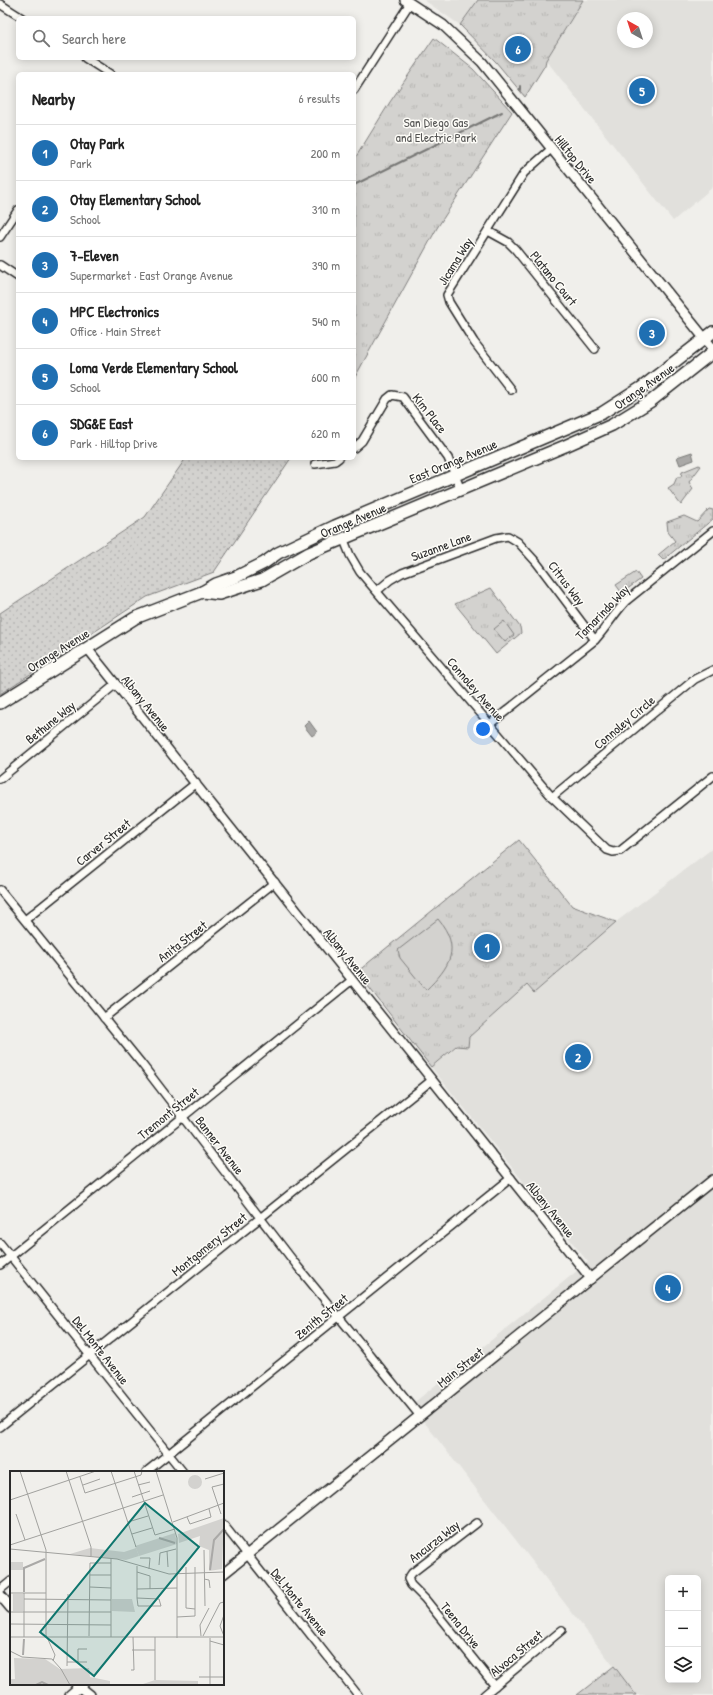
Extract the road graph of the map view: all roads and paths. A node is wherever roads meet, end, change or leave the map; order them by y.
1 (407, 2) edge
2 (0, 4) edge
3 (19, 16) edge
4 (88, 60) edge
5 (106, 72) edge
6 (356, 87) edge
7 (551, 148) junction
8 (16, 213) edge
9 (488, 231) junction
10 (0, 237) edge
11 (0, 265) edge
12 (16, 275) edge
13 (709, 335) edge
14 (595, 349) dead end
15 (713, 351) edge
16 (511, 390) dead end
17 (356, 446) edge
18 (336, 460) edge
19 (315, 464) dead end
20 (456, 475) junction
21 (461, 490) junction
22 (338, 524) junction
23 (713, 531) edge
24 (344, 540) junction
25 (518, 542) joint
26 (377, 591) junction
27 (202, 592) junction
28 (595, 640) junction
29 (87, 648) junction
30 (713, 670) edge
31 (116, 684) junction
32 (0, 702) edge
33 (490, 724) junction
34 (713, 776) edge
35 (0, 779) edge
36 (196, 783) junction
37 (552, 796) junction
38 (275, 882) junction
39 (0, 890) edge
40 (25, 920) junction
41 (352, 980) junction
42 (104, 1018) junction
43 (432, 1080) junction
44 (182, 1117) junction
45 (511, 1178) junction
46 (713, 1180) edge
47 (260, 1218) junction
48 (0, 1242) edge
49 (11, 1256) junction
50 (0, 1265) edge
51 (591, 1279) junction
52 (340, 1317) junction
53 (90, 1356) junction
54 (420, 1416) junction
55 (0, 1427) edge
56 (169, 1454) junction
57 (147, 1471) edge
58 (182, 1471) edge
59 (477, 1523) dead end
60 (224, 1525) edge
61 (247, 1555) junction
62 (224, 1573) edge
63 (408, 1579) joint
64 (10, 1582) edge
65 (0, 1590) edge
66 (0, 1594) edge
67 (10, 1607) edge
68 (562, 1630) dead end
69 (79, 1685) edge
70 (495, 1686) junction
71 (70, 1695) edge
72 (90, 1695) edge
73 (358, 1695) edge
74 (484, 1695) edge

1 - 6 street
1 - 7 main road, Hilltop Drive
2 - 3 street
4 - 5 street
7 - 9 street, Jicama Way
7 - 13 main road, Hilltop Drive
8 - 10 street
9 - 14 street, Platano Court
9 - 16 street, Jicama Way
11 - 12 street
13 - 15 main road, Hilltop Drive
13 - 20 main road, East Orange Avenue
15 - 21 main road, Orange Avenue
17 - 20 street, Kim Place
18 - 19 street
20 - 21 street, Kim Place
20 - 22 main road, East Orange Avenue
21 - 24 main road, Orange Avenue
22 - 24 main road
22 - 27 main road, East Orange Avenue
23 - 28 street, Tamarindo Way
24 - 26 street, Connoley Avenue
24 - 27 main road, Orange Avenue
25 - 26 street, Suzanne Lane
25 - 28 street, Citrus Way
26 - 33 street, Connoley Avenue
27 - 29 main road, Orange Avenue
28 - 33 street, Tamarindo Way
29 - 31 street, Albany Avenue
29 - 32 main road, Orange Avenue
30 - 37 street, Connoley Circle
31 - 35 street, Bethune Way
31 - 36 street, Albany Avenue
33 - 37 street, Connoley Avenue
34 - 37 street, Connoley Avenue
36 - 38 street, Albany Avenue
36 - 40 street, Carver Street
38 - 41 street, Albany Avenue
38 - 42 street, Anita Street
39 - 40 street, Banner Avenue
40 - 42 street, Banner Avenue
41 - 43 street, Albany Avenue
41 - 44 street, Tremont Street
42 - 44 street, Banner Avenue
43 - 45 street, Albany Avenue
43 - 47 street, Montgomery Street
44 - 47 street, Banner Avenue
44 - 49 street, Tremont Street
45 - 51 street, Albany Avenue
45 - 52 street, Zenith Street
46 - 51 main road, Main Street
47 - 52 street, Banner Avenue
47 - 53 street, Montgomery Street
48 - 49 street, Del Monte Avenue
49 - 50 street, Tremont Street
49 - 53 street, Del Monte Avenue
51 - 54 main road, Main Street
52 - 54 street, Banner Avenue
52 - 56 street, Zenith Street
53 - 55 street, Montgomery Street
53 - 56 street, Del Monte Avenue
54 - 61 main road, Main Street
56 - 57 street, Zenith Street
56 - 58 street, Del Monte Avenue
59 - 63 street, Ancurza Way
60 - 61 street, Del Monte Avenue
61 - 62 main road, Main Street
61 - 73 street, Del Monte Avenue
63 - 70 street, Teena Drive
64 - 65 street
66 - 67 main road
68 - 70 street, Alvoca Street
69 - 71 main road
69 - 72 main road
70 - 74 street, Alvoca Street

